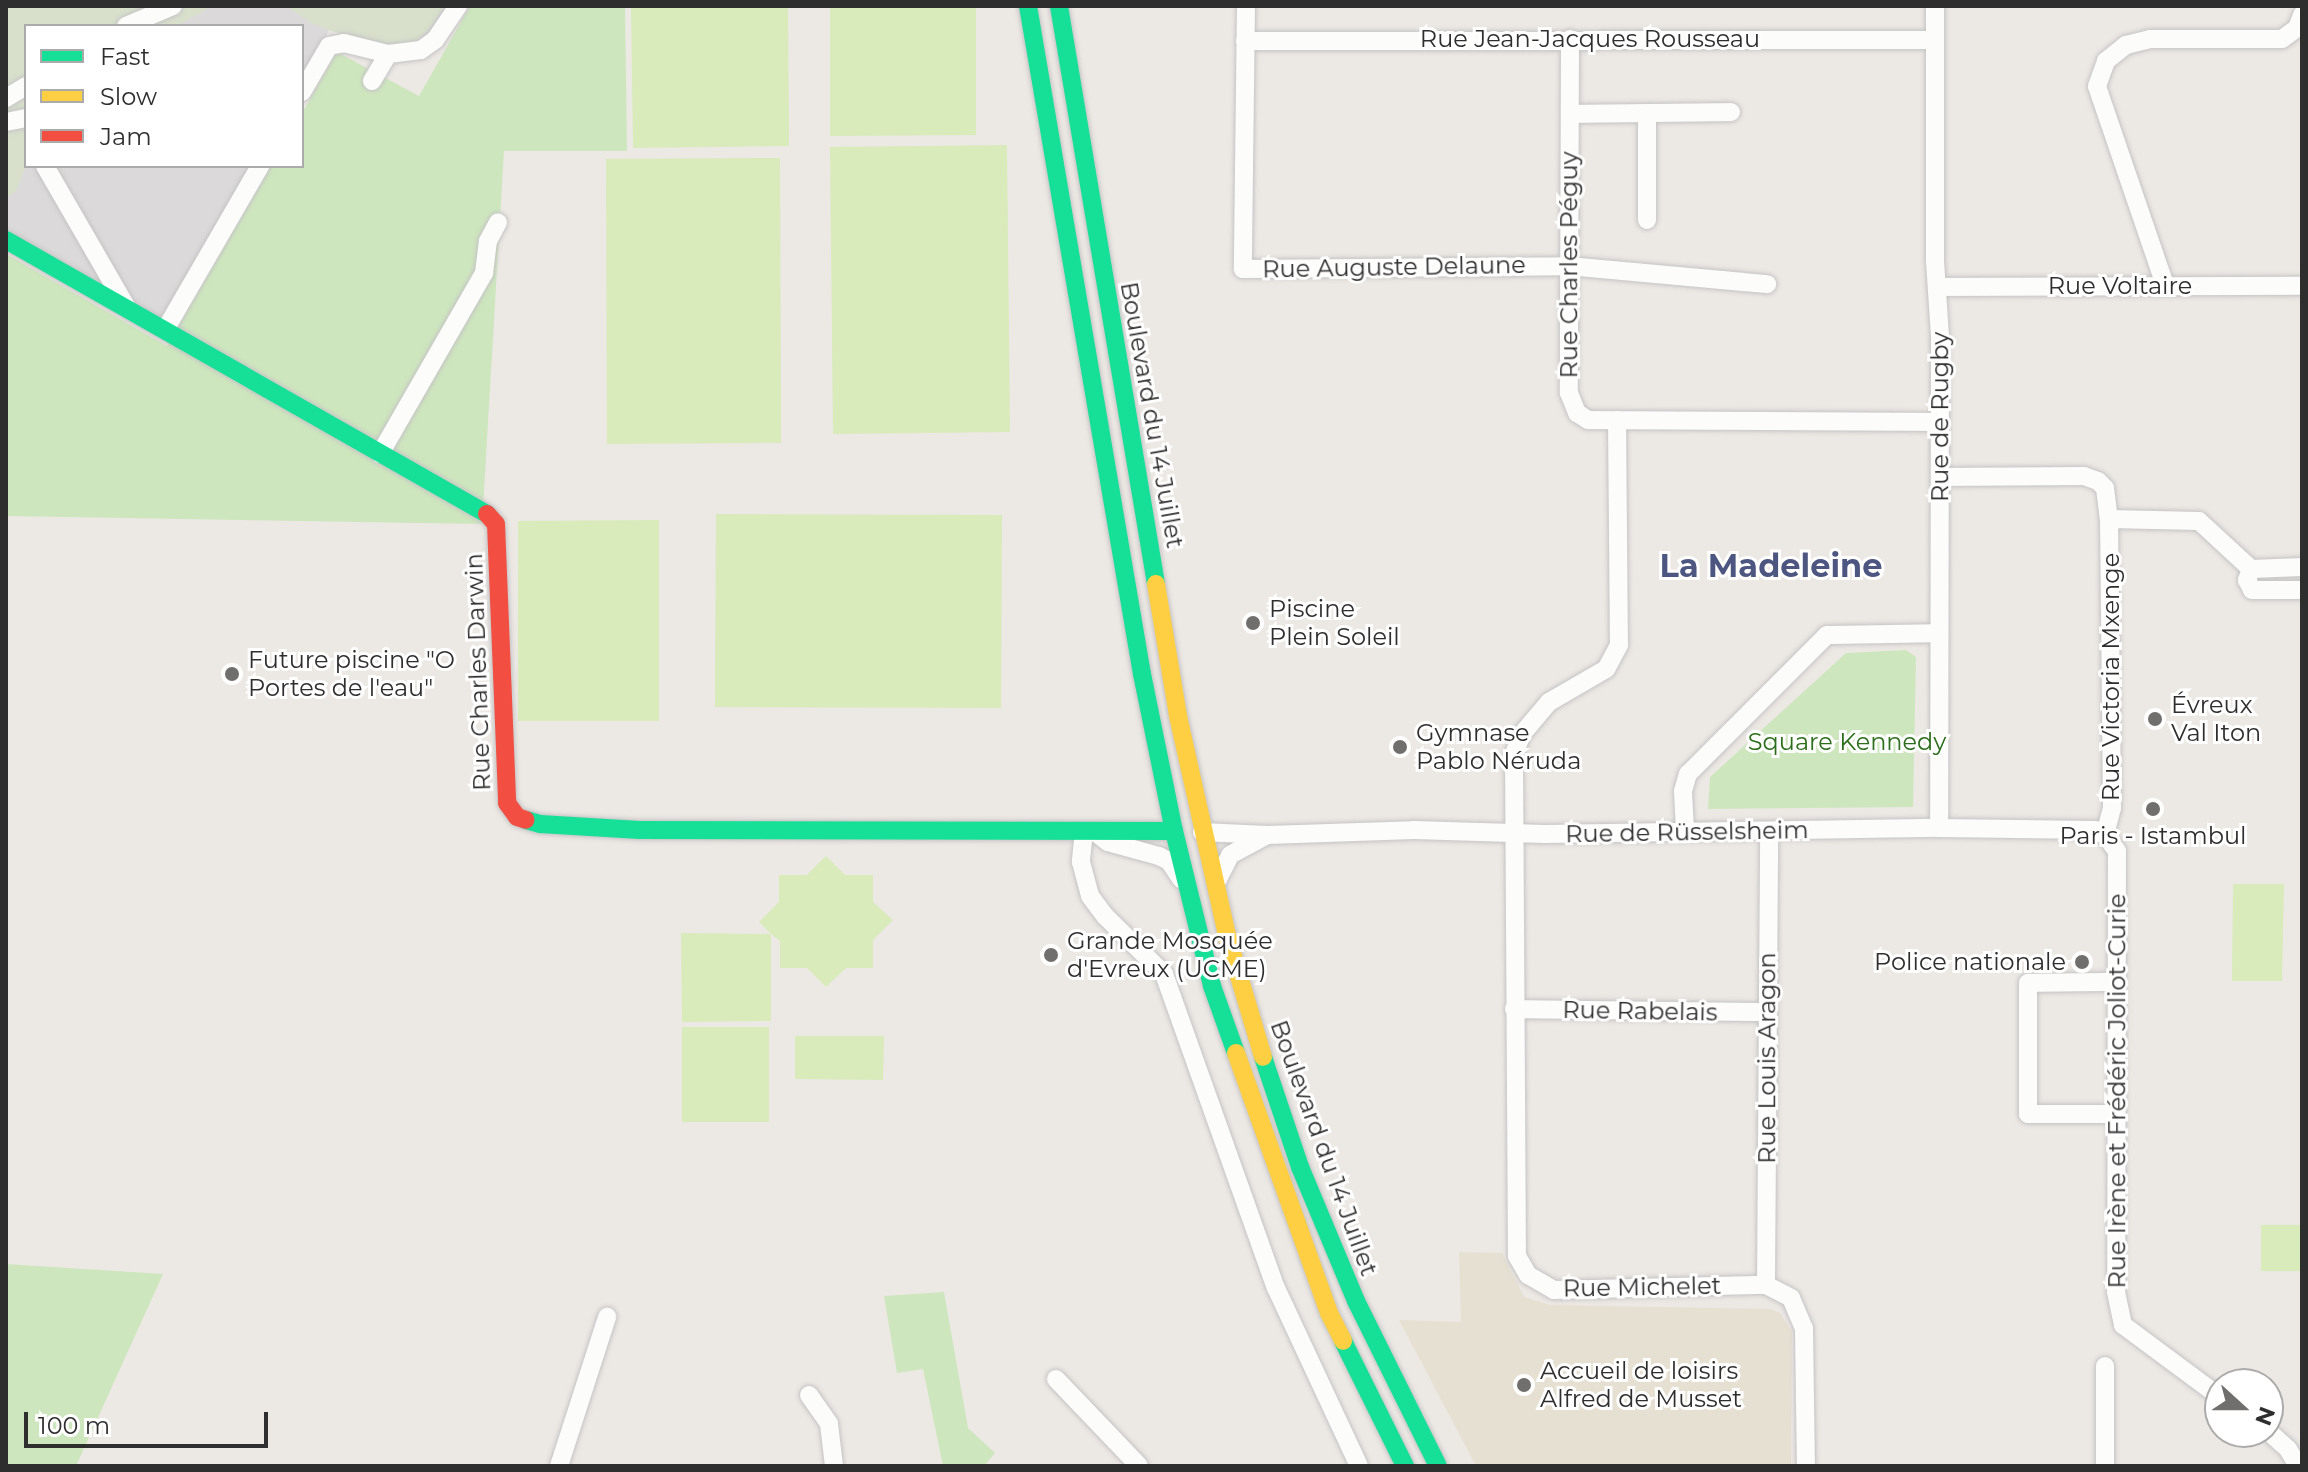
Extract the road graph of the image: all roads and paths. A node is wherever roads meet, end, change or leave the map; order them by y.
1 (173, 6) edge
2 (458, 6) edge
3 (1028, 6) edge
4 (1059, 6) edge
5 (1246, 6) edge
6 (1935, 6) edge
7 (2302, 15) edge
8 (137, 19) edge
9 (1570, 39) junction
10 (1935, 40) junction
11 (1245, 41) junction
12 (388, 54) junction
13 (372, 81) dead end
14 (24, 87) edge
15 (304, 89) edge
16 (6, 98) edge
17 (1731, 112) dead end
18 (1647, 113) junction
19 (1570, 114) junction
20 (46, 168) edge
21 (259, 168) edge
22 (1647, 220) dead end
23 (498, 222) dead end
24 (6, 240) edge
25 (1568, 266) junction
26 (1767, 284) dead end
27 (2165, 285) junction
28 (2302, 286) edge
29 (1937, 287) junction
30 (128, 310) junction
31 (165, 330) junction
32 (1617, 420) junction
33 (1940, 422) junction
34 (380, 454) junction
35 (1940, 477) junction
36 (2109, 519) junction
37 (2302, 567) edge
38 (2251, 569) junction
39 (2302, 590) edge
40 (1938, 633) junction
41 (1197, 807) junction
42 (1939, 828) junction
43 (1685, 830) junction
44 (1174, 831) junction
45 (1769, 831) junction
46 (1090, 832) junction
47 (1202, 832) junction
48 (1516, 834) junction
49 (2105, 835) junction
50 (1259, 840) junction
51 (1215, 886) junction
52 (1187, 888) junction
53 (2115, 982) junction
54 (1514, 1009) junction
55 (1767, 1012) junction
56 (2114, 1114) junction
57 (1766, 1285) junction
58 (607, 1317) dead end
59 (2105, 1366) dead end
60 (1056, 1379) dead end
61 (2204, 1385) edge
62 (809, 1395) dead end
63 (2284, 1445) edge
64 (559, 1466) edge
65 (834, 1466) edge
66 (1139, 1466) edge
67 (1359, 1466) edge
68 (1405, 1466) edge
69 (1438, 1466) edge
70 (1806, 1466) edge
71 (2105, 1466) edge
72 (2298, 1466) edge

1 - 8 street
2 - 12 street
3 - 44 main road
4 - 41 main road, Boulevard du 14 Juillet
5 - 11 street, Rue Auguste Delaune
6 - 10 street, Rue de Rugby
7 - 27 street
9 - 10 street, Rue Jean-Jacques Rousseau
9 - 11 street, Rue Jean-Jacques Rousseau
9 - 19 street, Rue Charles Péguy
10 - 29 street, Rue de Rugby
11 - 25 street, Rue Auguste Delaune
12 - 13 street
12 - 15 street
14 - 16 street
17 - 18 street
18 - 19 street
18 - 22 street
19 - 25 street, Rue Charles Péguy
20 - 30 street
21 - 31 street
23 - 34 street
24 - 30 main road, Rue Charles Darwin
25 - 26 street
25 - 32 street, Rue Charles Péguy
27 - 28 street, Rue Voltaire
27 - 29 street, Rue Voltaire
29 - 33 street, Rue de Rugby
30 - 31 main road, Rue Charles Darwin
31 - 34 main road, Rue Charles Darwin
32 - 33 street, Rue Charles Péguy
32 - 48 street, Rue Michelet
33 - 35 street, Rue de Rugby
34 - 46 main road, Rue Charles Darwin
35 - 36 street, Rue Victoria Mxenge
35 - 40 street, Rue de Rugby
36 - 38 street, Rue Victoria Mxenge
36 - 49 street, Rue Victoria Mxenge
37 - 38 street
38 - 39 street, Rue Victoria Mxenge
40 - 42 street, Rue de Rugby
40 - 43 street
41 - 47 main road, Boulevard du 14 Juillet
41 - 50 street
42 - 45 street, Rue de Rüsselsheim
42 - 49 street, Rue de Rüsselsheim
43 - 45 street, Rue de Rüsselsheim
43 - 48 street, Rue de Rüsselsheim
44 - 46 main road
44 - 47 main road
44 - 52 main road
45 - 55 street, Rue Louis Aragon
46 - 52 street
46 - 67 street
47 - 50 street, Rue de Rüsselsheim
47 - 51 main road, Boulevard du 14 Juillet
48 - 50 street, Rue de Rüsselsheim
48 - 54 street, Rue Michelet
49 - 53 street, Rue Irène et Frédéric Joliot-Curie
50 - 51 street
51 - 69 main road, Boulevard du 14 Juillet
52 - 68 main road
53 - 56 street, Rue Irène et Frédéric Joliot-Curie
53 - 56 street
54 - 55 street, Rue Rabelais
54 - 57 street, Rue Michelet
55 - 57 street, Rue Louis Aragon
56 - 61 street, Rue Irène et Frédéric Joliot-Curie
57 - 70 street
58 - 64 street
59 - 71 street
60 - 66 street
62 - 65 street
63 - 72 street

